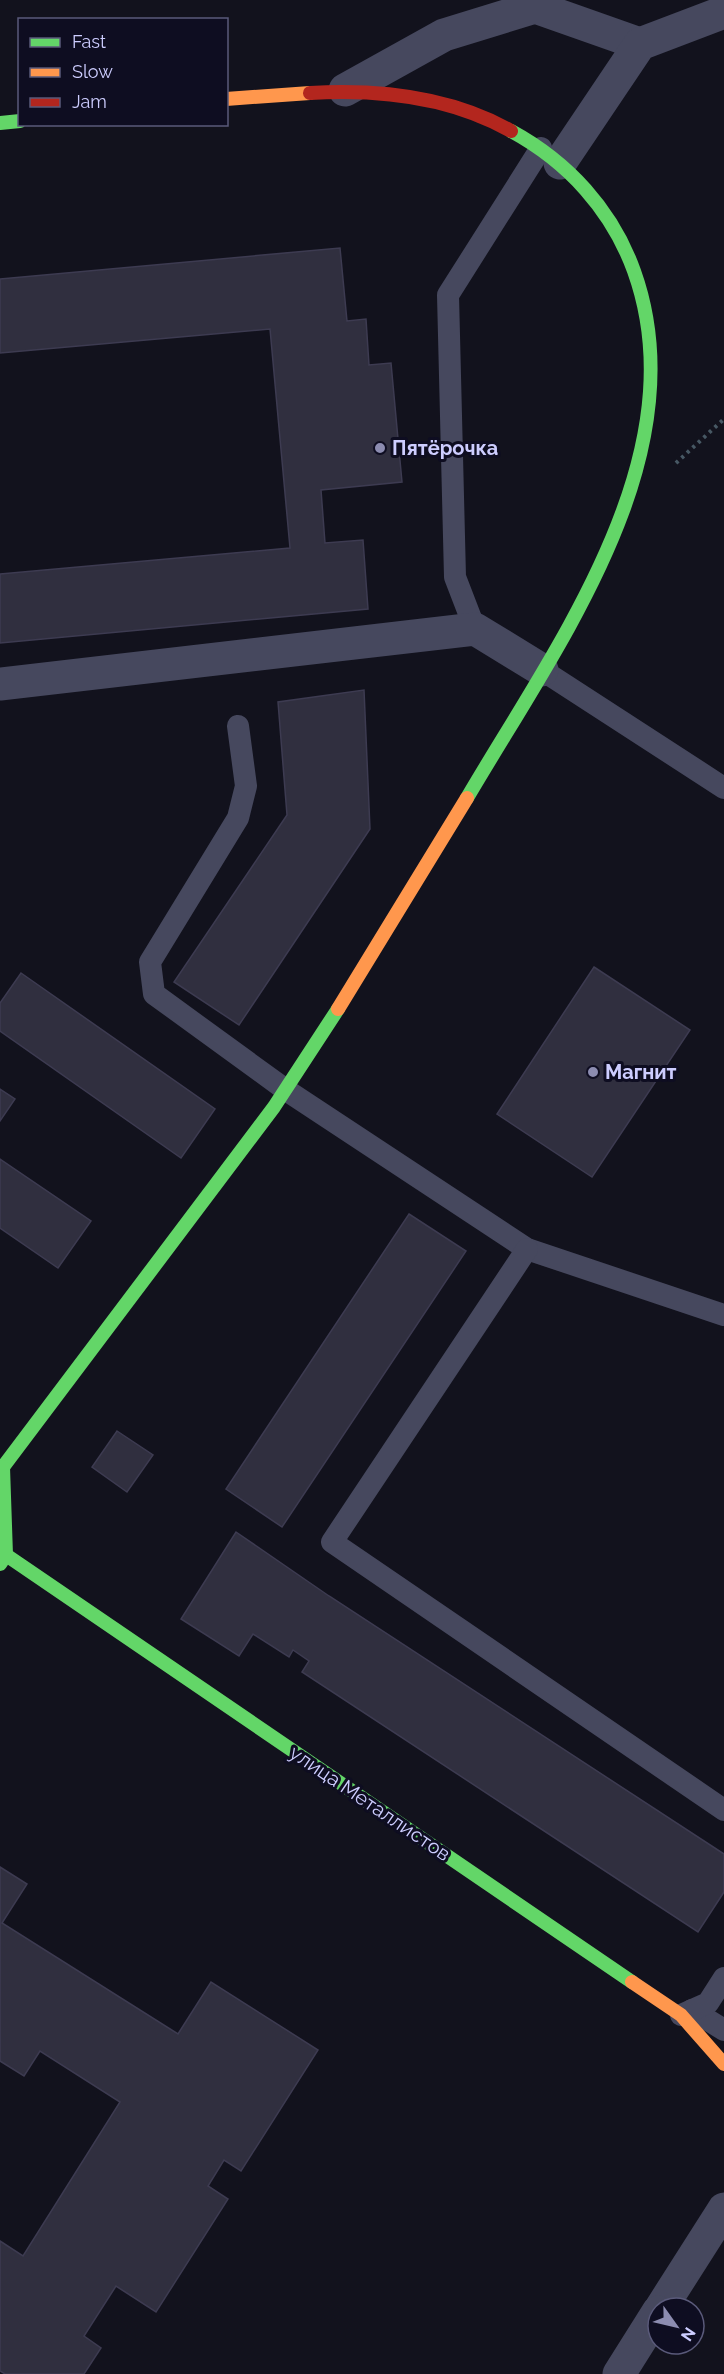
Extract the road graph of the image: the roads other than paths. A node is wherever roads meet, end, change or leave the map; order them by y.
1 (711, 11) edge
2 (640, 44) junction
3 (345, 90) junction
4 (228, 99) edge
5 (18, 121) edge
6 (0, 123) edge
7 (551, 155) junction
8 (475, 629) junction
9 (542, 670) junction
10 (0, 684) edge
11 (238, 726) dead end
12 (724, 788) edge
13 (286, 1090) junction
14 (526, 1250) junction
15 (724, 1315) edge
16 (2, 1466) edge
17 (3, 1559) edge
18 (724, 1810) edge
19 (724, 1978) edge
20 (686, 2012) junction
21 (724, 2030) edge
22 (724, 2064) edge
23 (724, 2209) edge
24 (669, 2296) edge
25 (646, 2331) edge
26 (619, 2374) edge

1 - 2 street
2 - 3 street
2 - 7 street
3 - 4 main road
3 - 7 main road
5 - 6 main road
7 - 8 lane
7 - 9 main road
8 - 9 street
8 - 10 street
9 - 12 lane
9 - 13 main road
11 - 13 lane
13 - 14 lane
13 - 16 main road
14 - 15 lane
14 - 18 lane
16 - 17 main road, улица Металлистов
17 - 20 main road, улица Металлистов
19 - 20 lane
20 - 21 lane
20 - 22 main road, улица Металлистов
23 - 24 street
25 - 26 street

